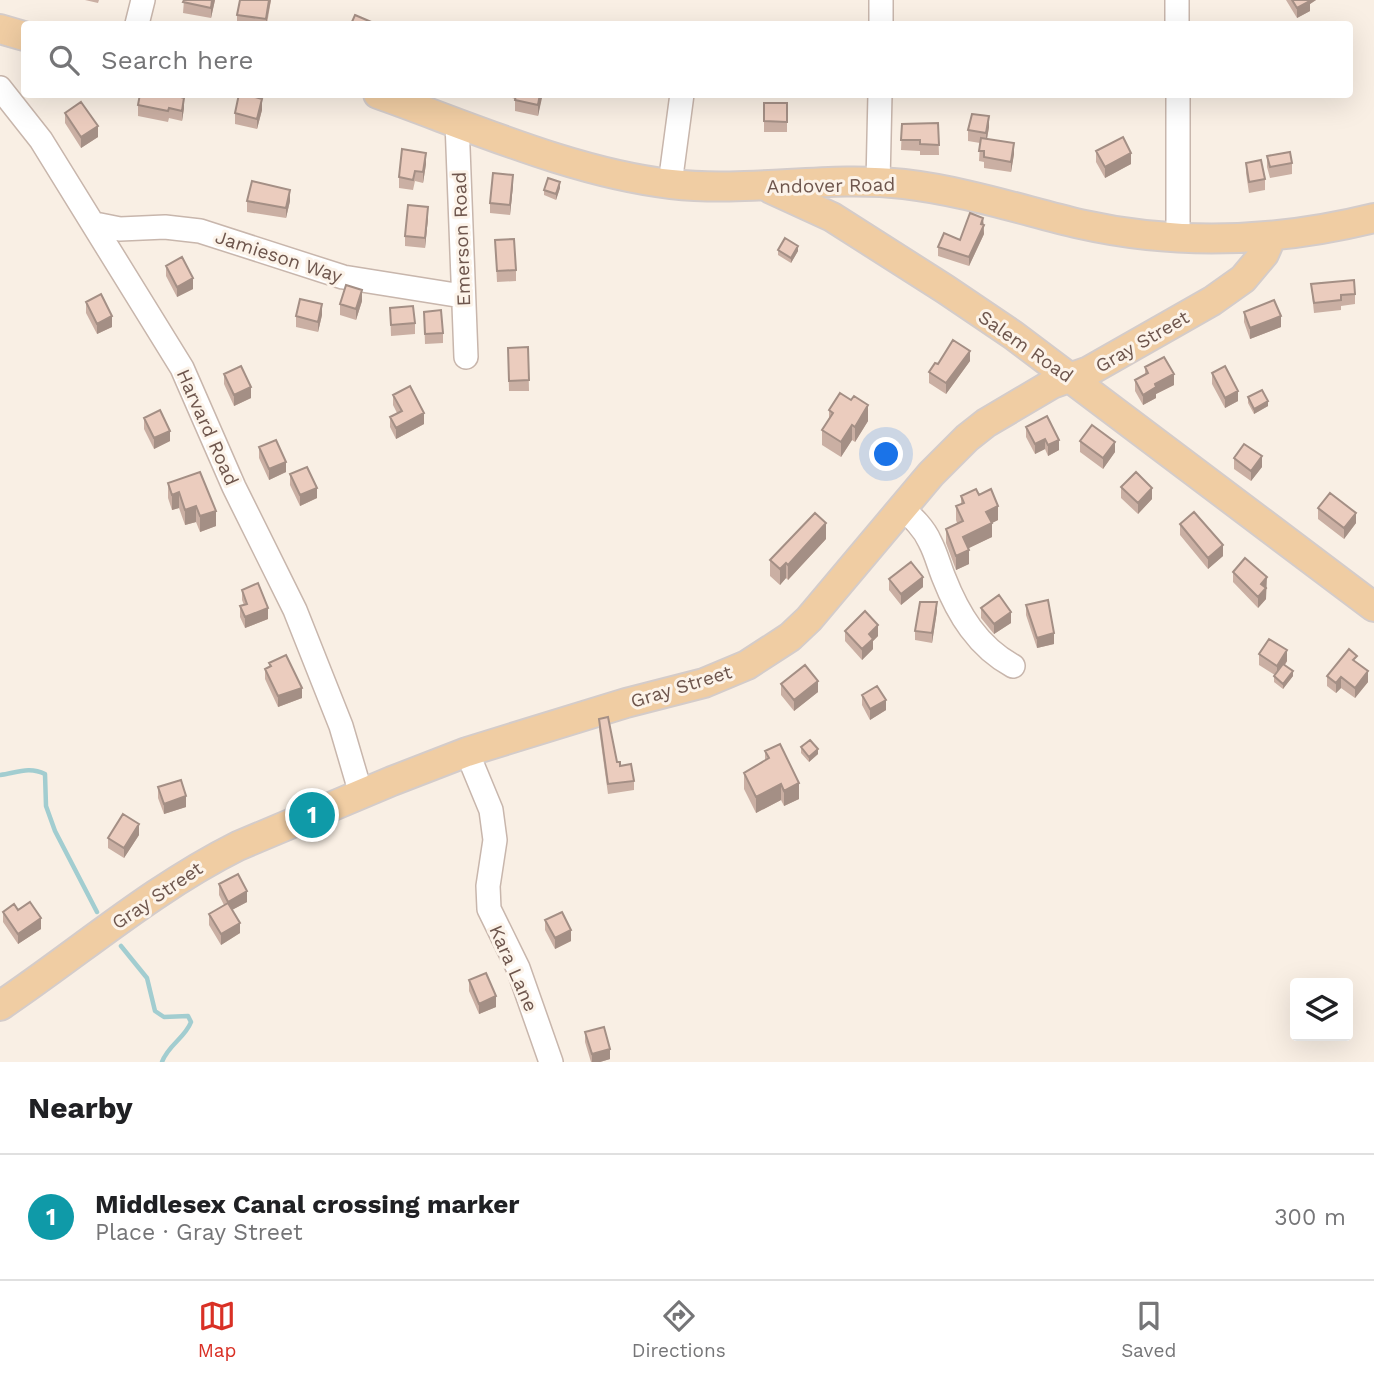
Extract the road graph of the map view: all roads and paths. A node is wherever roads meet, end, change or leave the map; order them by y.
1 (143, 0) edge
2 (881, 0) edge
3 (1177, 0) edge
4 (138, 21) edge
5 (881, 21) edge
6 (1177, 21) edge
7 (0, 29) edge
8 (21, 35) edge
9 (0, 88) edge
10 (389, 98) edge
11 (681, 98) edge
12 (880, 98) edge
13 (1178, 98) edge
14 (457, 122) junction
15 (829, 182) junction
16 (878, 182) junction
17 (670, 184) junction
18 (763, 187) junction
19 (832, 217) junction
20 (1374, 218) edge
21 (95, 224) junction
22 (1178, 236) junction
23 (1272, 236) junction
24 (462, 296) junction
25 (466, 357) dead end
26 (1072, 377) junction
27 (902, 508) junction
28 (1374, 607) edge
29 (1013, 666) dead end
30 (467, 752) junction
31 (361, 794) junction
32 (0, 1006) edge
33 (551, 1062) edge

1 - 4 street
2 - 5 street
3 - 6 street
7 - 8 main road
9 - 21 street, Harvard Road
10 - 14 main road, Andover Road
11 - 17 street
12 - 16 street
13 - 22 street
14 - 17 main road, Andover Road
14 - 24 street, Emerson Road
15 - 16 main road, Andover Road
15 - 18 main road, Andover Road
15 - 19 main road
16 - 22 main road, Andover Road
17 - 18 main road, Andover Road
18 - 19 main road, Salem Road
19 - 26 main road, Salem Road
20 - 23 main road, Andover Road
21 - 24 street, Jamieson Way
21 - 31 street, Harvard Road
22 - 23 main road, Andover Road
23 - 26 main road, Gray Street
24 - 25 street, Emerson Road
26 - 27 main road, Gray Street
26 - 28 main road, Salem Road
27 - 29 street
27 - 30 main road, Gray Street
30 - 31 main road, Gray Street
30 - 33 street, Kara Lane
31 - 32 main road, Gray Street

